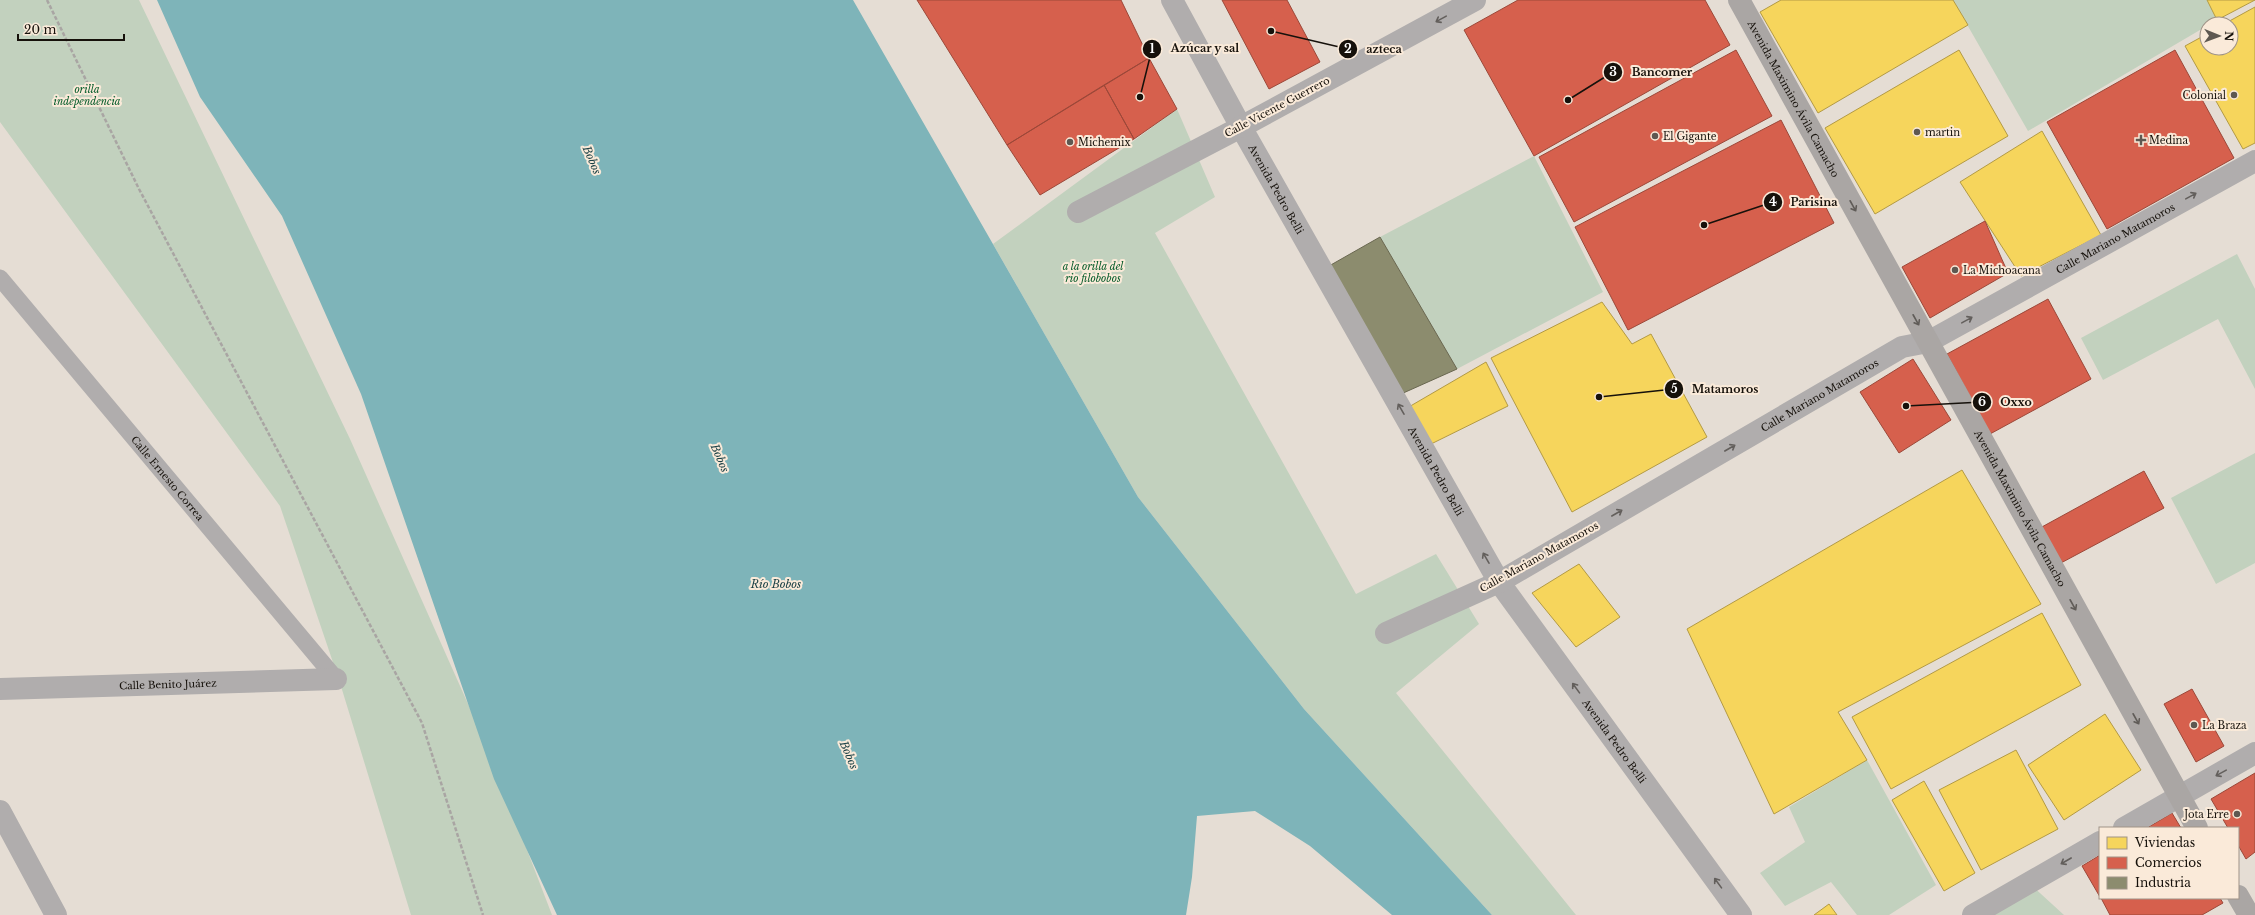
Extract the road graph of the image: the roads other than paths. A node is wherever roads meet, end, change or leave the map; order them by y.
1 (1172, 0) edge
2 (1475, 0) edge
3 (1740, 0) edge
4 (1242, 127) junction
5 (2255, 161) edge
6 (1078, 212) dead end
7 (0, 278) edge
8 (1928, 342) junction
9 (1499, 582) junction
10 (1386, 633) dead end
11 (336, 679) joint
12 (0, 689) edge
13 (2255, 754) edge
14 (2178, 796) junction
15 (0, 811) edge
16 (2126, 827) edge
17 (2196, 827) edge
18 (2099, 843) edge
19 (2239, 898) edge
20 (56, 915) edge
21 (1741, 915) edge
22 (1972, 915) edge
23 (2249, 915) edge

1 - 4 street, Avenida Pedro Belli
2 -> 4 street, Calle Vicente Guerrero
3 -> 8 main road, Avenida Maximino Ávila Camacho
4 - 6 street, Calle Vicente Guerrero
9 -> 4 street, Avenida Pedro Belli
8 -> 5 street, Calle Mariano Matamoros
7 - 11 lane, Calle Ernesto Correa
9 -> 8 street, Calle Mariano Matamoros
8 -> 14 main road, Avenida Maximino Ávila Camacho
9 - 10 street, Calle Mariano Matamoros
21 -> 9 street, Avenida Pedro Belli
11 - 12 street, Calle Benito Juárez
13 -> 14 street
14 - 16 street
14 - 17 main road, Avenida Maximino Ávila Camacho
15 - 20 street
18 -> 22 street
19 - 23 main road

